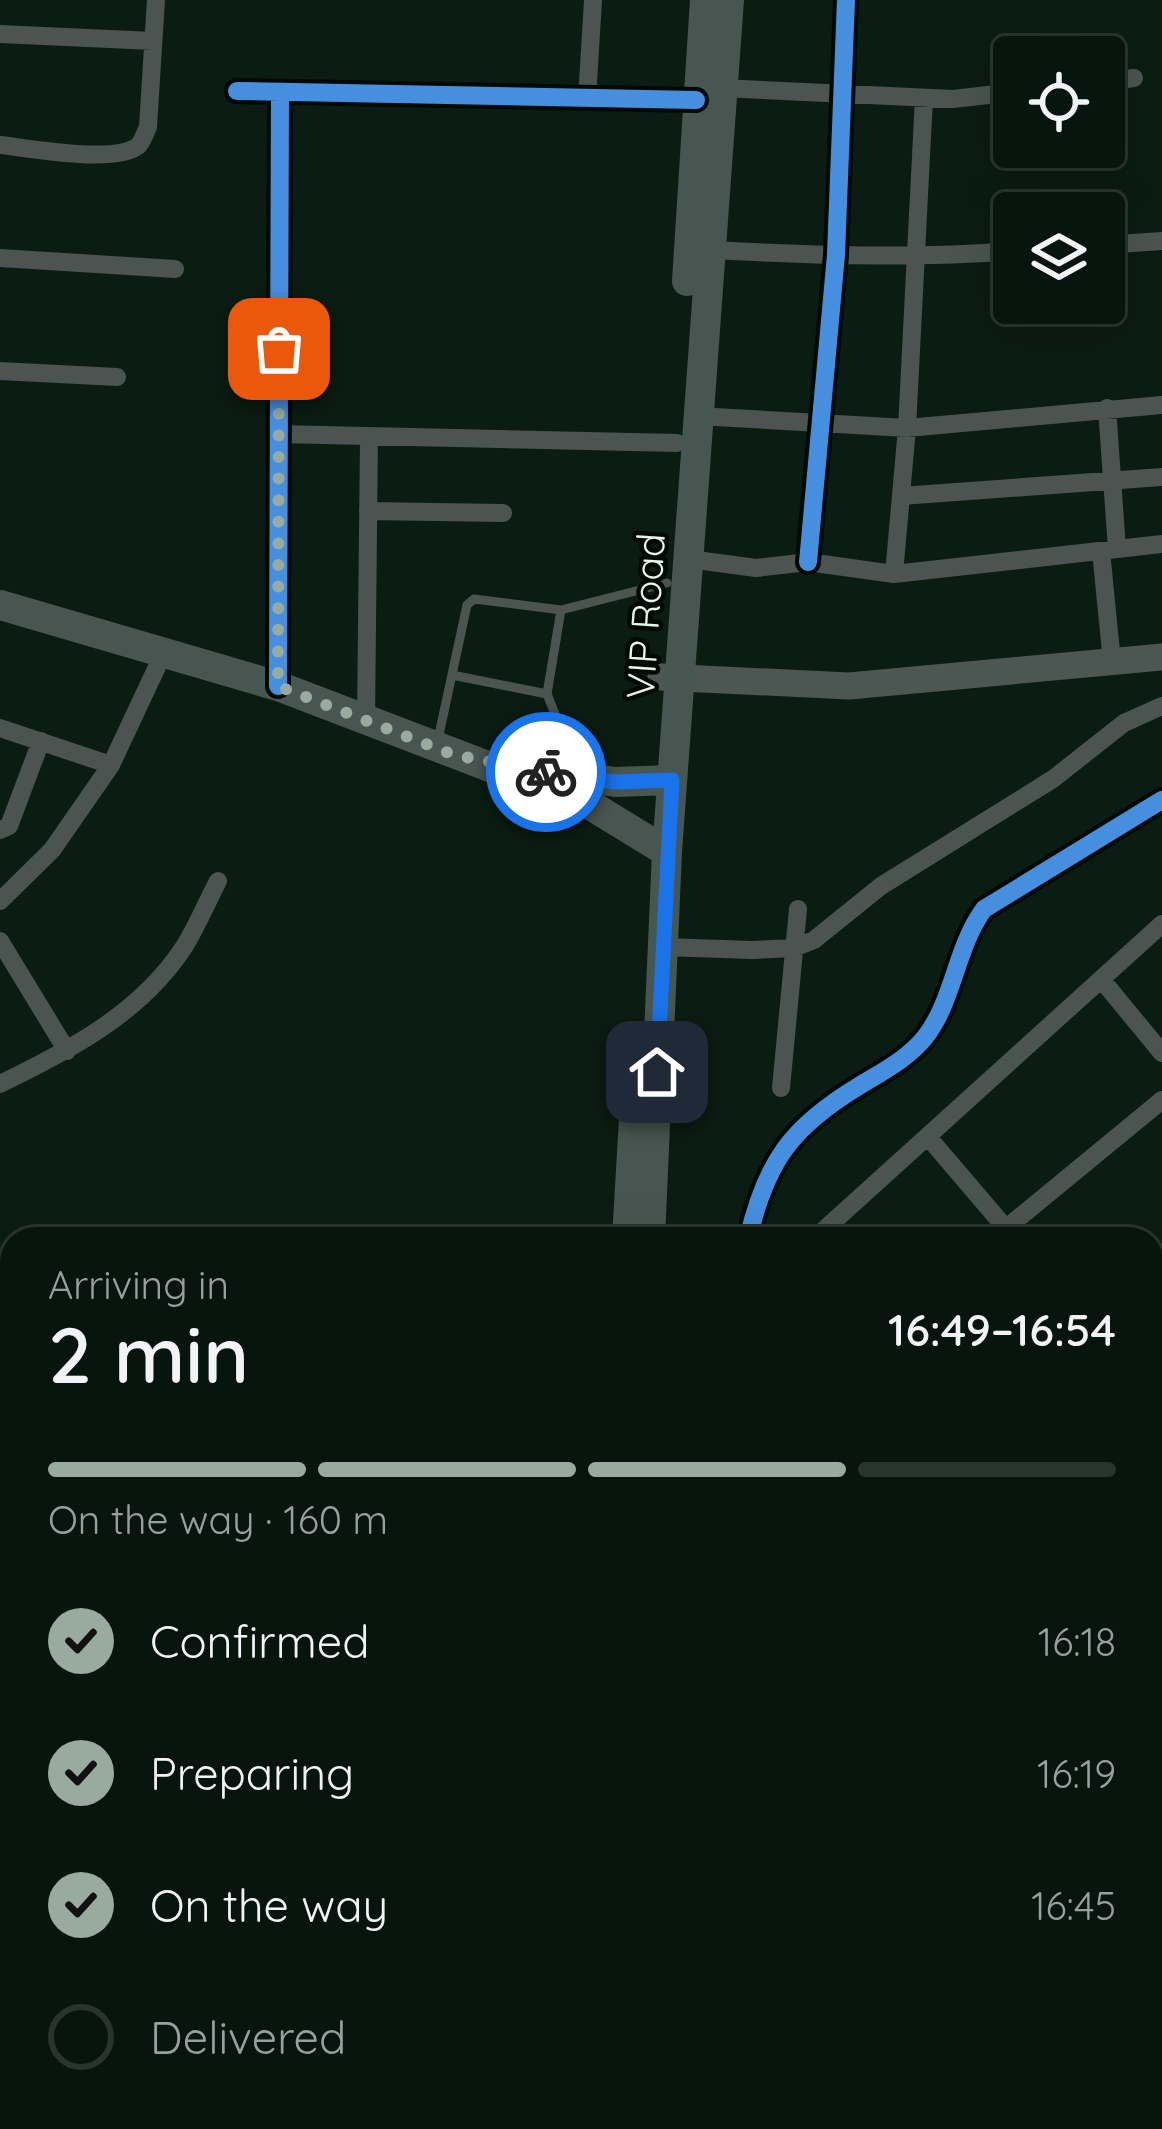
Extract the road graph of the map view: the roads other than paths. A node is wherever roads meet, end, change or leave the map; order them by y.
1 (156, 0) edge
2 (593, 0) edge
3 (846, 0) edge
4 (716, 3) edge
5 (0, 34) edge
6 (154, 41) junction
7 (1134, 78) dead end
8 (1125, 79) edge
9 (237, 92) dead end
10 (280, 93) junction
11 (709, 94) junction
12 (993, 94) edge
13 (841, 95) junction
14 (924, 98) junction
15 (587, 100) junction
16 (0, 145) edge
17 (1162, 241) edge
18 (1125, 244) edge
19 (710, 250) junction
20 (993, 252) edge
21 (836, 255) junction
22 (915, 256) junction
23 (0, 257) edge
24 (175, 268) dead end
25 (0, 371) edge
26 (117, 377) dead end
27 (1162, 405) edge
28 (1107, 409) junction
29 (697, 416) junction
30 (821, 421) junction
31 (907, 428) junction
32 (279, 434) junction
33 (369, 437) junction
34 (677, 443) junction
35 (1162, 477) edge
36 (1112, 482) junction
37 (901, 496) junction
38 (368, 511) junction
39 (502, 513) dead end
40 (1162, 544) edge
41 (1109, 550) junction
42 (689, 559) junction
43 (808, 562) junction
44 (894, 574) junction
45 (667, 583) junction
46 (0, 604) edge
47 (561, 610) junction
48 (164, 652) junction
49 (1162, 657) edge
50 (1112, 662) junction
51 (452, 675) junction
52 (671, 678) junction
53 (278, 686) junction
54 (548, 694) junction
55 (1162, 706) edge
56 (366, 720) junction
57 (0, 728) edge
58 (41, 741) junction
59 (445, 752) junction
60 (111, 765) junction
61 (580, 778) junction
62 (664, 780) junction
63 (1162, 800) edge
64 (0, 830) edge
65 (659, 848) junction
66 (218, 881) dead end
67 (0, 901) edge
68 (798, 909) dead end
69 (1162, 923) edge
70 (0, 941) edge
71 (663, 947) junction
72 (794, 948) junction
73 (1101, 979) junction
74 (67, 1052) junction
75 (1162, 1053) edge
76 (0, 1084) edge
77 (781, 1088) dead end
78 (1162, 1100) edge
79 (928, 1138) junction
80 (628, 1227) edge
81 (651, 1227) edge
82 (751, 1227) edge
83 (828, 1227) edge
84 (999, 1227) edge
85 (1014, 1227) edge

1 - 6 street
2 - 15 street
3 - 13 street
4 - 11 main road, VIP Road
5 - 6 street
6 - 16 street
7 - 8 street
9 - 10 street
10 - 15 street
10 - 32 street
11 - 13 street
11 - 15 street
11 - 19 main road, VIP Road
11 - 34 main road, VIP Road
12 - 14 street
13 - 14 street
13 - 21 street
14 - 22 street
17 - 18 street
19 - 21 street
19 - 29 main road, VIP Road
20 - 22 street
21 - 22 street
21 - 30 street
22 - 31 street
23 - 24 street
25 - 26 street
27 - 28 street
28 - 31 street
28 - 36 street
29 - 30 street
29 - 42 main road, VIP Road
30 - 31 street
30 - 43 street
31 - 37 street
32 - 33 street
32 - 53 street
33 - 34 street
33 - 38 street
34 - 45 main road, VIP Road
35 - 36 street
36 - 37 street
36 - 41 street
37 - 44 street
38 - 39 street
38 - 56 street
40 - 41 street
41 - 44 street
41 - 50 street
42 - 43 street
42 - 52 main road, VIP Road
43 - 44 street
45 - 47 lane
45 - 52 main road, VIP Road
46 - 48 main road
47 - 51 lane
47 - 54 lane
48 - 53 main road
48 - 60 street
49 - 50 main road
50 - 52 main road
51 - 54 lane
51 - 59 lane
52 - 62 main road, VIP Road
53 - 56 main road
54 - 61 lane
55 - 72 street
56 - 59 main road
57 - 58 street
58 - 60 street
58 - 64 street
59 - 61 main road
59 - 65 main road
60 - 67 street
61 - 62 main road
62 - 65 main road, VIP Road
63 - 82 street
65 - 71 main road, VIP Road
65 - 80 main road, VIP Road
66 - 74 street
68 - 72 street
69 - 73 street
70 - 74 street
71 - 72 street
71 - 81 main road, VIP Road
72 - 77 street
73 - 75 street
73 - 79 street
74 - 76 street
78 - 85 street
79 - 83 street
79 - 84 street

